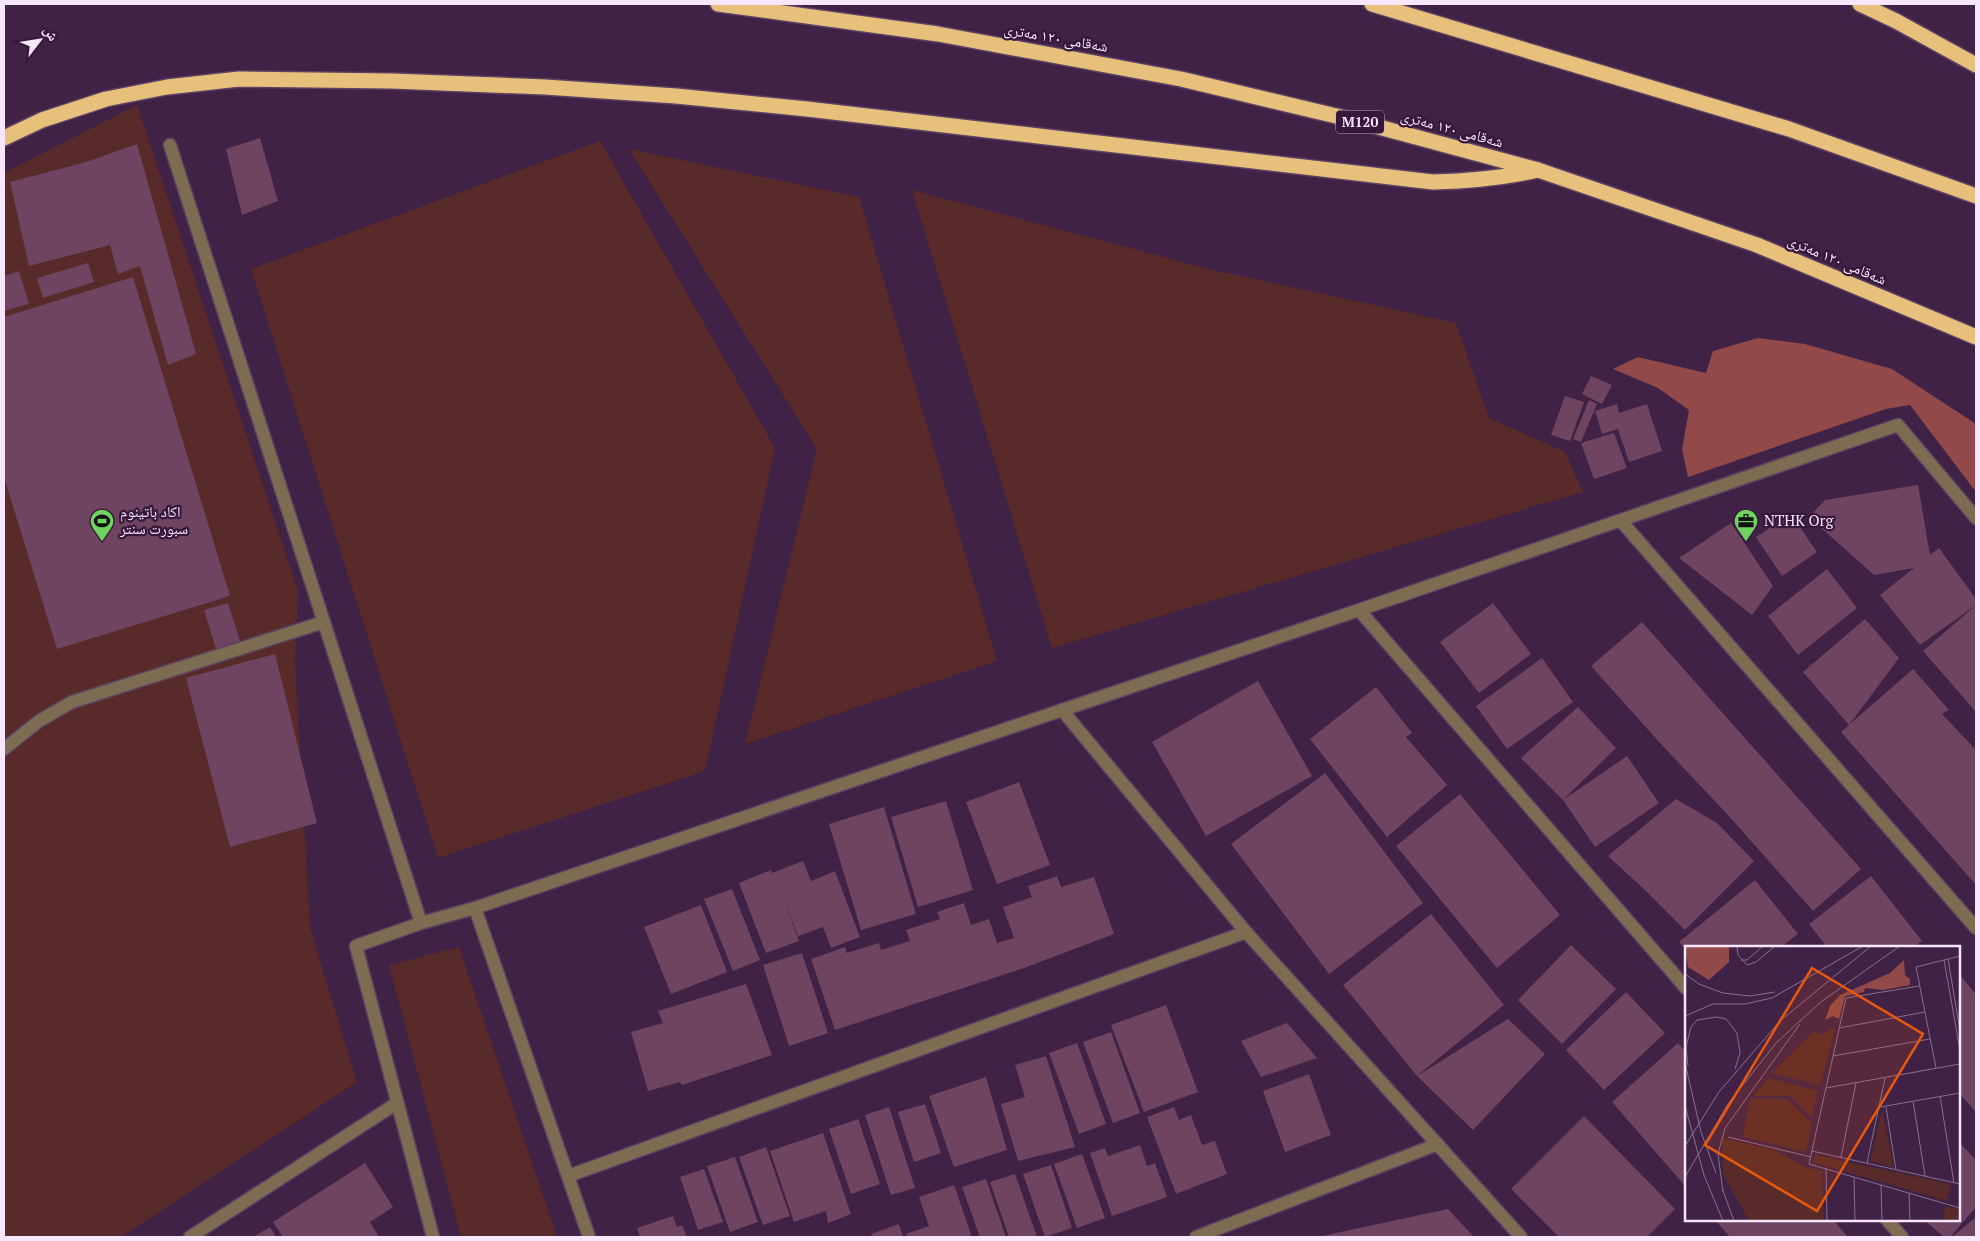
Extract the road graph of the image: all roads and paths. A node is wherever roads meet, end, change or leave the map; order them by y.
1 (718, 4) edge
2 (1372, 4) edge
3 (1860, 4) edge
4 (1870, 4) edge
5 (1896, 21) junction
6 (1976, 65) edge
7 (4, 138) edge
8 (170, 146) dead end
9 (1538, 170) junction
10 (1976, 196) edge
11 (1976, 337) edge
12 (1976, 518) edge
13 (1621, 520) junction
14 (1359, 610) junction
15 (324, 622) junction
16 (1062, 710) junction
17 (4, 748) edge
18 (475, 908) junction
19 (421, 923) junction
20 (1976, 928) edge
21 (1246, 932) junction
22 (1685, 987) edge
23 (398, 1102) junction
24 (1438, 1144) junction
25 (568, 1176) junction
26 (1888, 1221) edge
27 (190, 1237) edge
28 (433, 1237) edge
29 (589, 1237) edge
30 (1196, 1237) edge
31 (1521, 1237) edge
32 (1902, 1237) edge

1 - 9 highway, شەقامی ١٢٠ مەتری / M120
2 - 10 highway
3 - 5 highway
4 - 5 highway
5 - 6 highway
7 - 9 highway
8 - 15 street
9 - 11 highway, شەقامی ١٢٠ مەتری / M120
12 - 13 street
13 - 14 street
13 - 20 street
14 - 16 street
14 - 22 street
15 - 17 street
15 - 19 street
16 - 18 street
16 - 21 street
18 - 19 street
18 - 25 street
19 - 23 street
21 - 24 street
21 - 25 street
23 - 27 street
23 - 28 street
24 - 30 street
24 - 31 street
25 - 29 street
26 - 32 street

